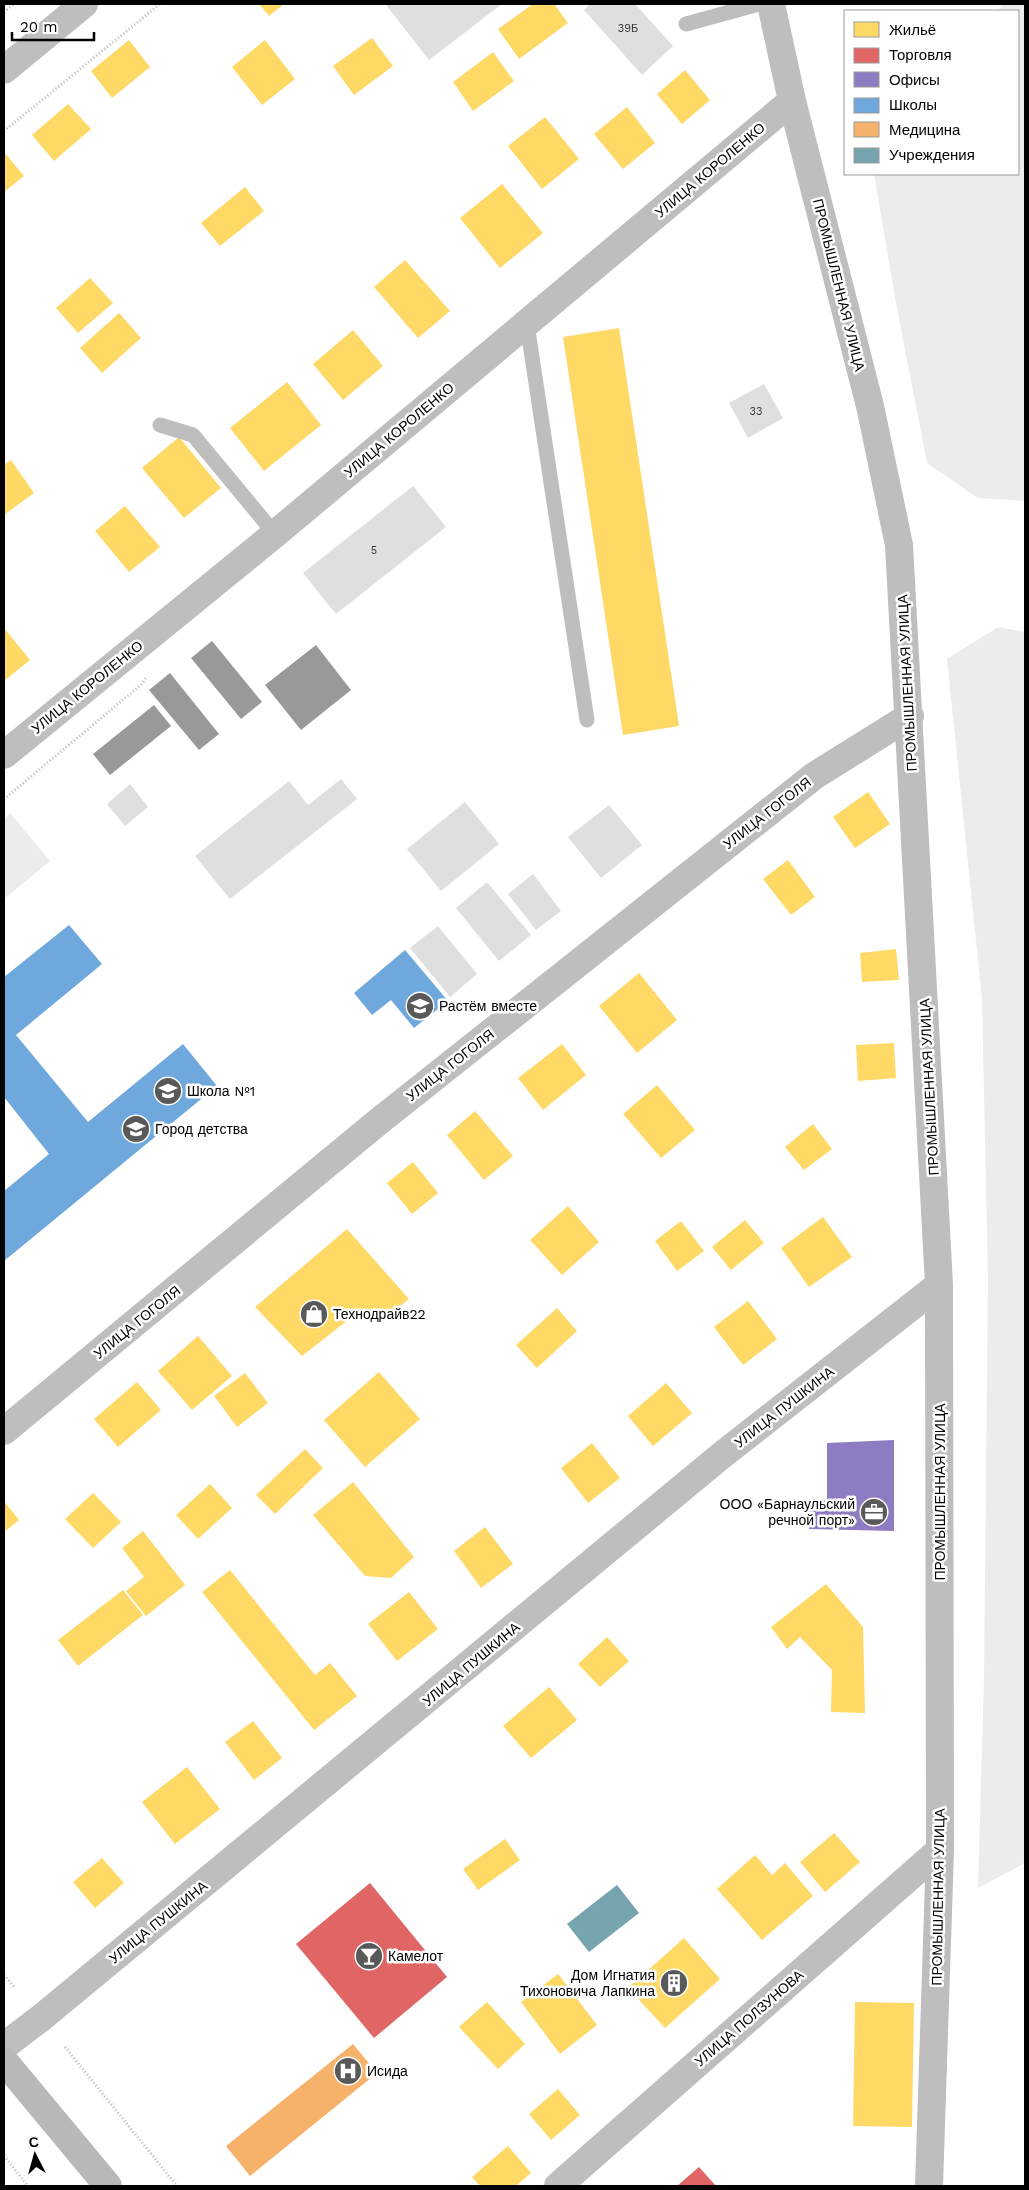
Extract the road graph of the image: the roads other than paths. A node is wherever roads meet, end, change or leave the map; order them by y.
1 (84, 4) edge
2 (759, 4) edge
3 (771, 4) edge
4 (686, 24) dead end
5 (4, 70) edge
6 (792, 101) junction
7 (527, 324) junction
8 (160, 425) dead end
9 (275, 534) junction
10 (910, 716) junction
11 (586, 720) dead end
12 (4, 755) edge
13 (940, 1285) junction
14 (4, 1431) edge
15 (940, 1850) junction
16 (4, 2046) edge
17 (4, 2061) edge
18 (108, 2186) edge
19 (558, 2186) edge
20 (930, 2186) edge

1 - 5 street
2 - 4 lane
3 - 6 street, ПРОМЫШЛЕННАЯ УЛИЦА
6 - 7 street, УЛИЦА КОРОЛЕНКО
6 - 10 street, ПРОМЫШЛЕННАЯ УЛИЦА
7 - 9 street, УЛИЦА КОРОЛЕНКО
7 - 11 lane
8 - 9 lane
9 - 12 street, УЛИЦА КОРОЛЕНКО
10 - 13 street, ПРОМЫШЛЕННАЯ УЛИЦА
10 - 14 street, УЛИЦА ГОГОЛЯ
13 - 15 street, ПРОМЫШЛЕННАЯ УЛИЦА
13 - 16 street, УЛИЦА ПУШКИНА
15 - 19 street, УЛИЦА ПОЛЗУНОВА
15 - 20 street, ПРОМЫШЛЕННАЯ УЛИЦА
17 - 18 street

